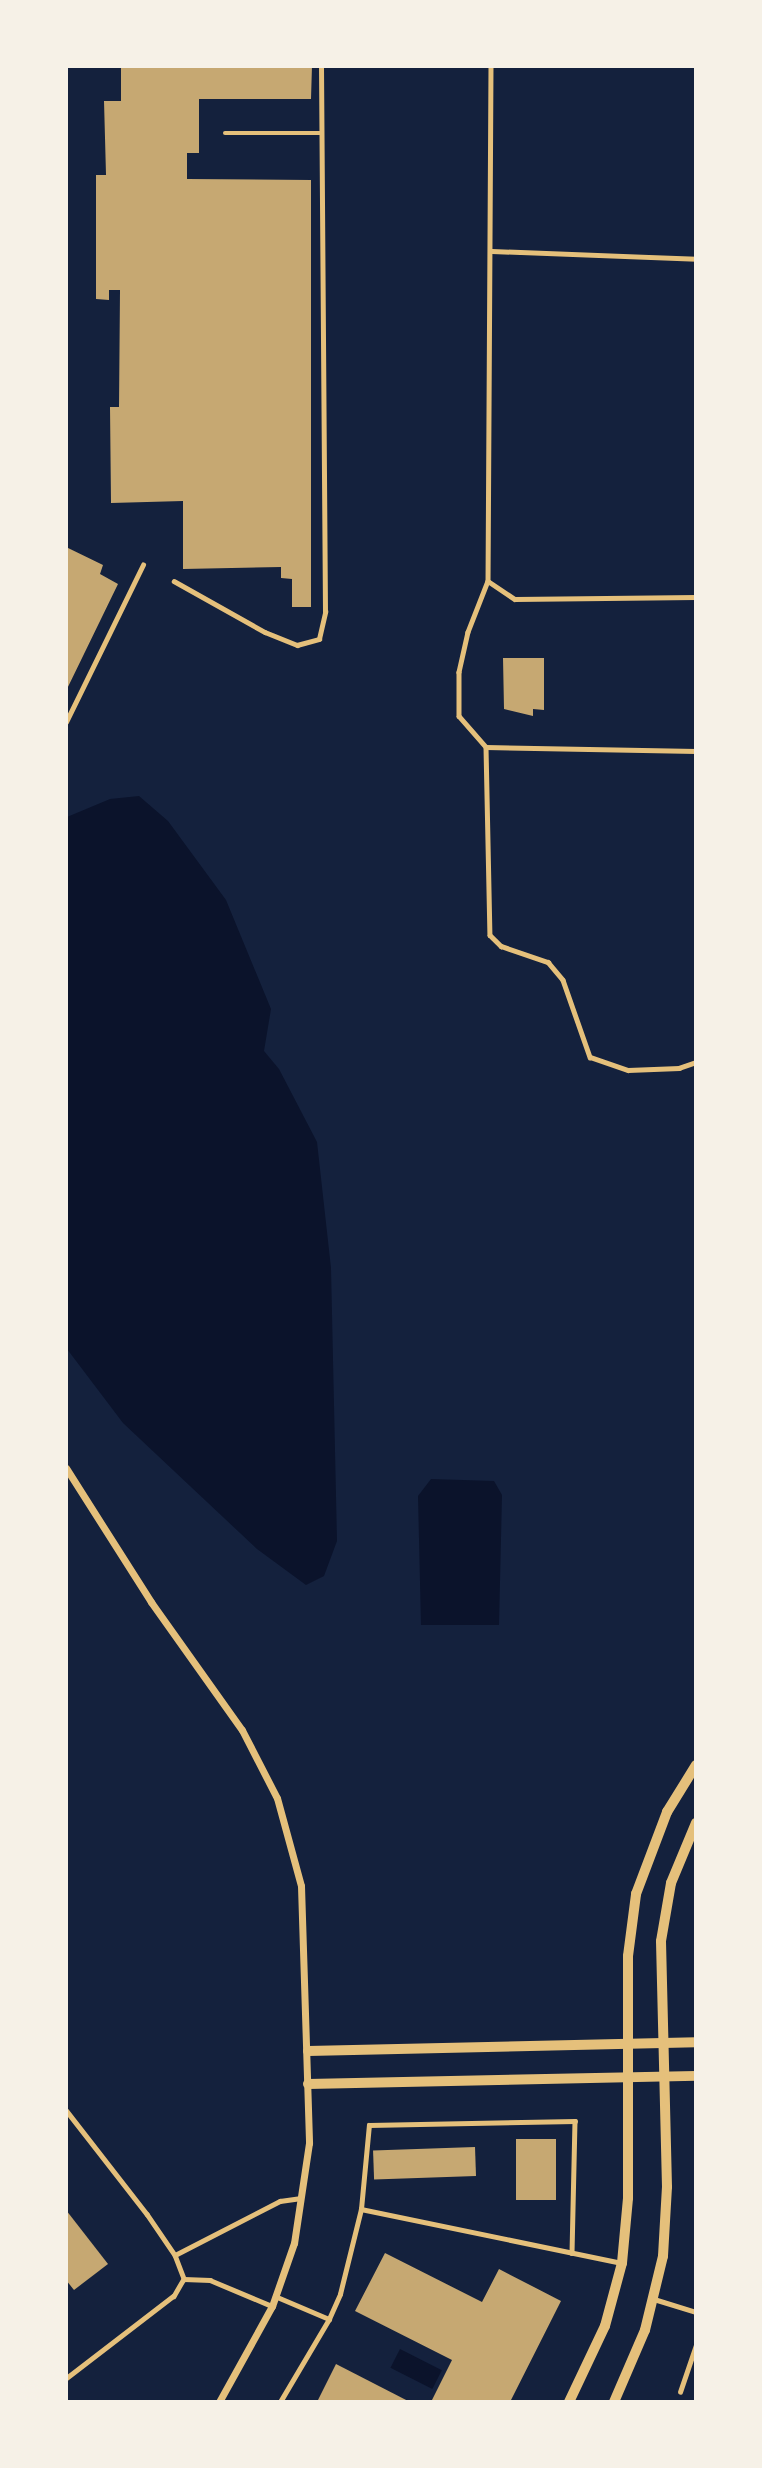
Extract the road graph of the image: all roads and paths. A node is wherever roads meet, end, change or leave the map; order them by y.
1 (321, 66) edge
2 (491, 66) edge
3 (225, 133) dead end
4 (322, 133) junction
5 (492, 251) junction
6 (695, 259) edge
7 (143, 565) dead end
8 (174, 581) dead end
9 (488, 581) junction
10 (695, 597) edge
11 (66, 722) edge
12 (486, 747) junction
13 (695, 751) edge
14 (695, 1062) edge
15 (66, 1468) edge
16 (695, 1765) edge
17 (695, 1823) edge
18 (661, 2042) junction
19 (695, 2042) edge
20 (626, 2043) junction
21 (308, 2051) junction
22 (695, 2076) edge
23 (662, 2077) junction
24 (626, 2078) junction
25 (308, 2084) junction
26 (66, 2110) edge
27 (301, 2198) junction
28 (361, 2209) junction
29 (572, 2253) junction
30 (175, 2255) junction
31 (622, 2263) junction
32 (184, 2279) junction
33 (275, 2296) junction
34 (654, 2299) junction
35 (272, 2306) junction
36 (695, 2312) edge
37 (329, 2319) junction
38 (695, 2345) edge
39 (66, 2379) edge
40 (680, 2392) dead end
41 (219, 2402) edge
42 (281, 2402) edge
43 (569, 2402) edge
44 (614, 2402) edge

1 - 4 lane
2 - 5 lane
3 - 4 lane
4 - 8 lane
5 - 6 lane
5 - 9 lane
7 - 11 lane
9 - 10 lane
9 - 12 lane
12 - 13 lane
12 - 14 lane
15 - 21 street
16 - 20 street
17 - 18 street
18 - 19 street
18 - 20 street
18 - 23 street
20 - 21 street
20 - 24 street
21 - 25 street
22 - 23 street
23 - 24 street
23 - 34 street
24 - 25 street
24 - 31 street
25 - 27 street
26 - 30 lane
27 - 30 lane
27 - 33 street
28 - 29 lane
28 - 29 lane
28 - 37 lane
29 - 31 lane
30 - 32 lane
31 - 43 street
32 - 35 lane
32 - 39 lane
33 - 35 street
33 - 37 lane
34 - 36 lane
34 - 44 street
35 - 41 street
37 - 42 lane
38 - 40 lane

